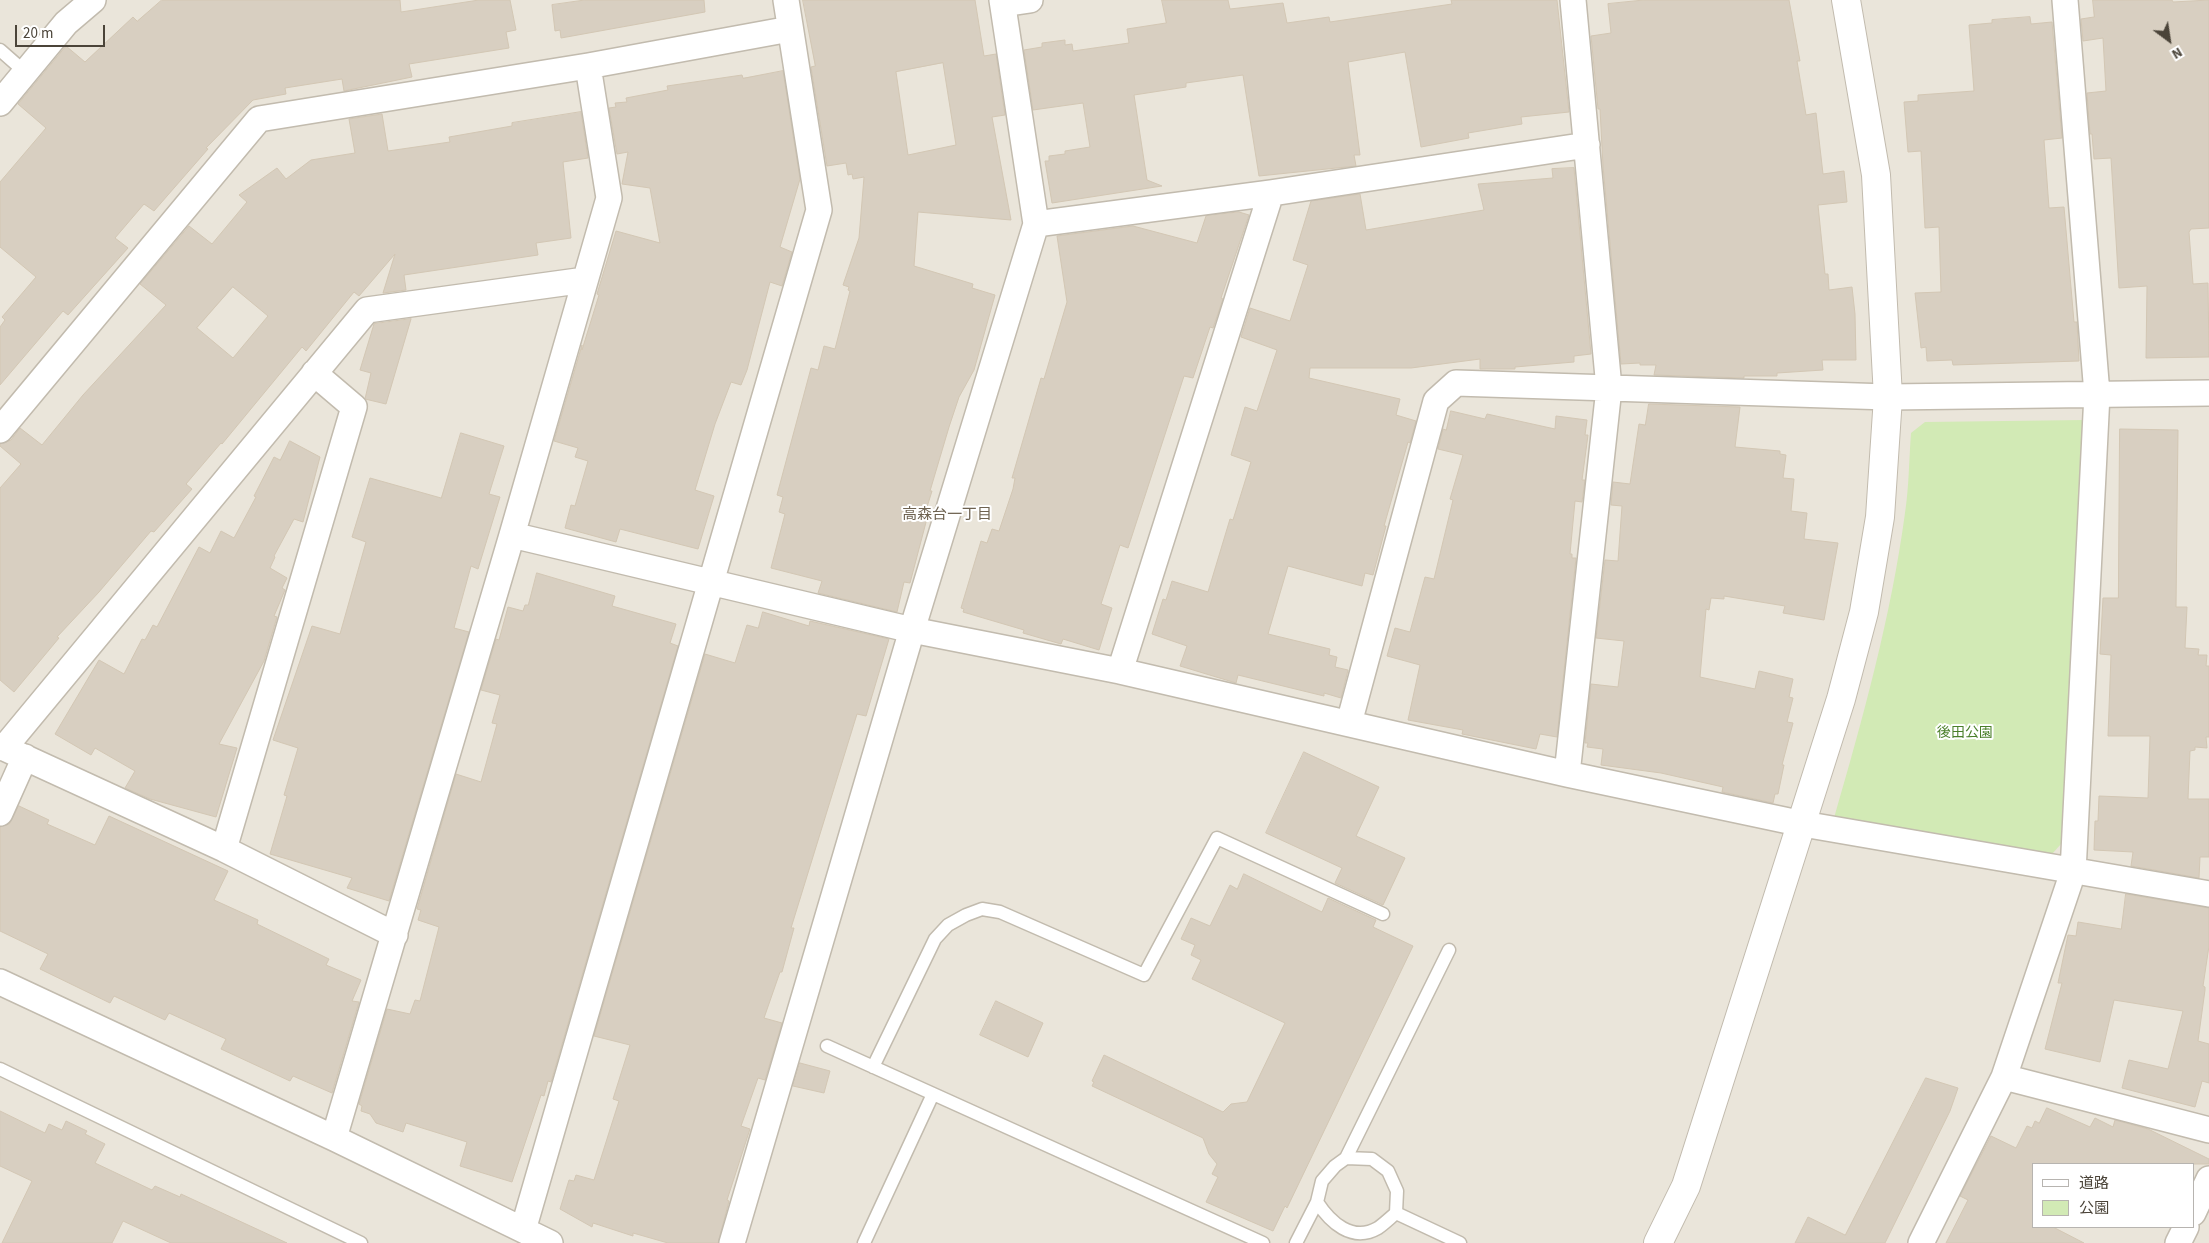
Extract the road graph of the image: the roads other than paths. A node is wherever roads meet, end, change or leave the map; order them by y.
1 (93, 0) edge
2 (786, 0) edge
3 (1030, 0) edge
4 (1573, 0) edge
5 (1846, 0) edge
6 (2065, 0) edge
7 (1003, 2) edge
8 (790, 28) junction
9 (0, 50) edge
10 (588, 66) junction
11 (26, 72) junction
12 (0, 103) edge
13 (1587, 145) junction
14 (1271, 193) junction
15 (1036, 224) junction
16 (585, 280) junction
17 (314, 373) junction
18 (1608, 388) junction
19 (2209, 393) edge
20 (2097, 394) junction
21 (1888, 397) junction
22 (0, 430) edge
23 (512, 535) junction
24 (712, 581) junction
25 (912, 630) junction
26 (1120, 671) junction
27 (1349, 723) junction
28 (10, 750) edge
29 (1567, 774) junction
30 (0, 813) edge
31 (1803, 824) junction
32 (224, 849) junction
33 (2073, 872) junction
34 (2209, 894) edge
35 (1383, 914) dead end
36 (394, 935) junction
37 (1449, 950) dead end
38 (0, 982) edge
39 (827, 1046) dead end
40 (874, 1067) junction
41 (0, 1069) edge
42 (2004, 1077) junction
43 (933, 1094) junction
44 (2209, 1130) edge
45 (334, 1138) junction
46 (1346, 1158) junction
47 (2209, 1179) edge
48 (1317, 1202) junction
49 (2194, 1211) edge
50 (1396, 1213) junction
51 (2186, 1228) edge
52 (523, 1230) junction
53 (361, 1243) edge
54 (550, 1243) edge
55 (732, 1243) edge
56 (864, 1243) edge
57 (1263, 1243) edge
58 (1296, 1243) edge
59 (1460, 1243) edge
60 (1658, 1243) edge
61 (1921, 1243) edge
62 (2178, 1243) edge

1 - 11 street
2 - 8 street
3 - 7 street
4 - 13 street
5 - 21 street
6 - 20 street
7 - 15 street
8 - 10 street
8 - 24 street
9 - 11 lane
10 - 16 street
10 - 22 street
11 - 12 street
13 - 14 street
13 - 18 street
14 - 15 street
14 - 26 street
15 - 25 street
16 - 17 street
16 - 23 street
17 - 28 street
17 - 32 street
18 - 21 street
18 - 27 street
18 - 29 street
19 - 20 street
20 - 21 street
20 - 33 street
21 - 31 street
23 - 24 street
23 - 36 street
24 - 25 street
24 - 52 street
25 - 26 street
25 - 55 street
26 - 27 street
27 - 29 street
28 - 30 street
28 - 32 street
29 - 31 street
31 - 33 street
31 - 60 street
32 - 36 street
33 - 34 street
33 - 42 street
35 - 40 lane
36 - 45 street
37 - 46 lane
38 - 45 street
39 - 40 lane
40 - 43 lane
41 - 53 lane
42 - 44 street
42 - 61 street
43 - 56 lane
43 - 57 lane
45 - 52 street
46 - 48 lane
46 - 50 lane
47 - 49 street
48 - 50 lane
48 - 58 lane
50 - 59 lane
51 - 62 street
52 - 54 street

